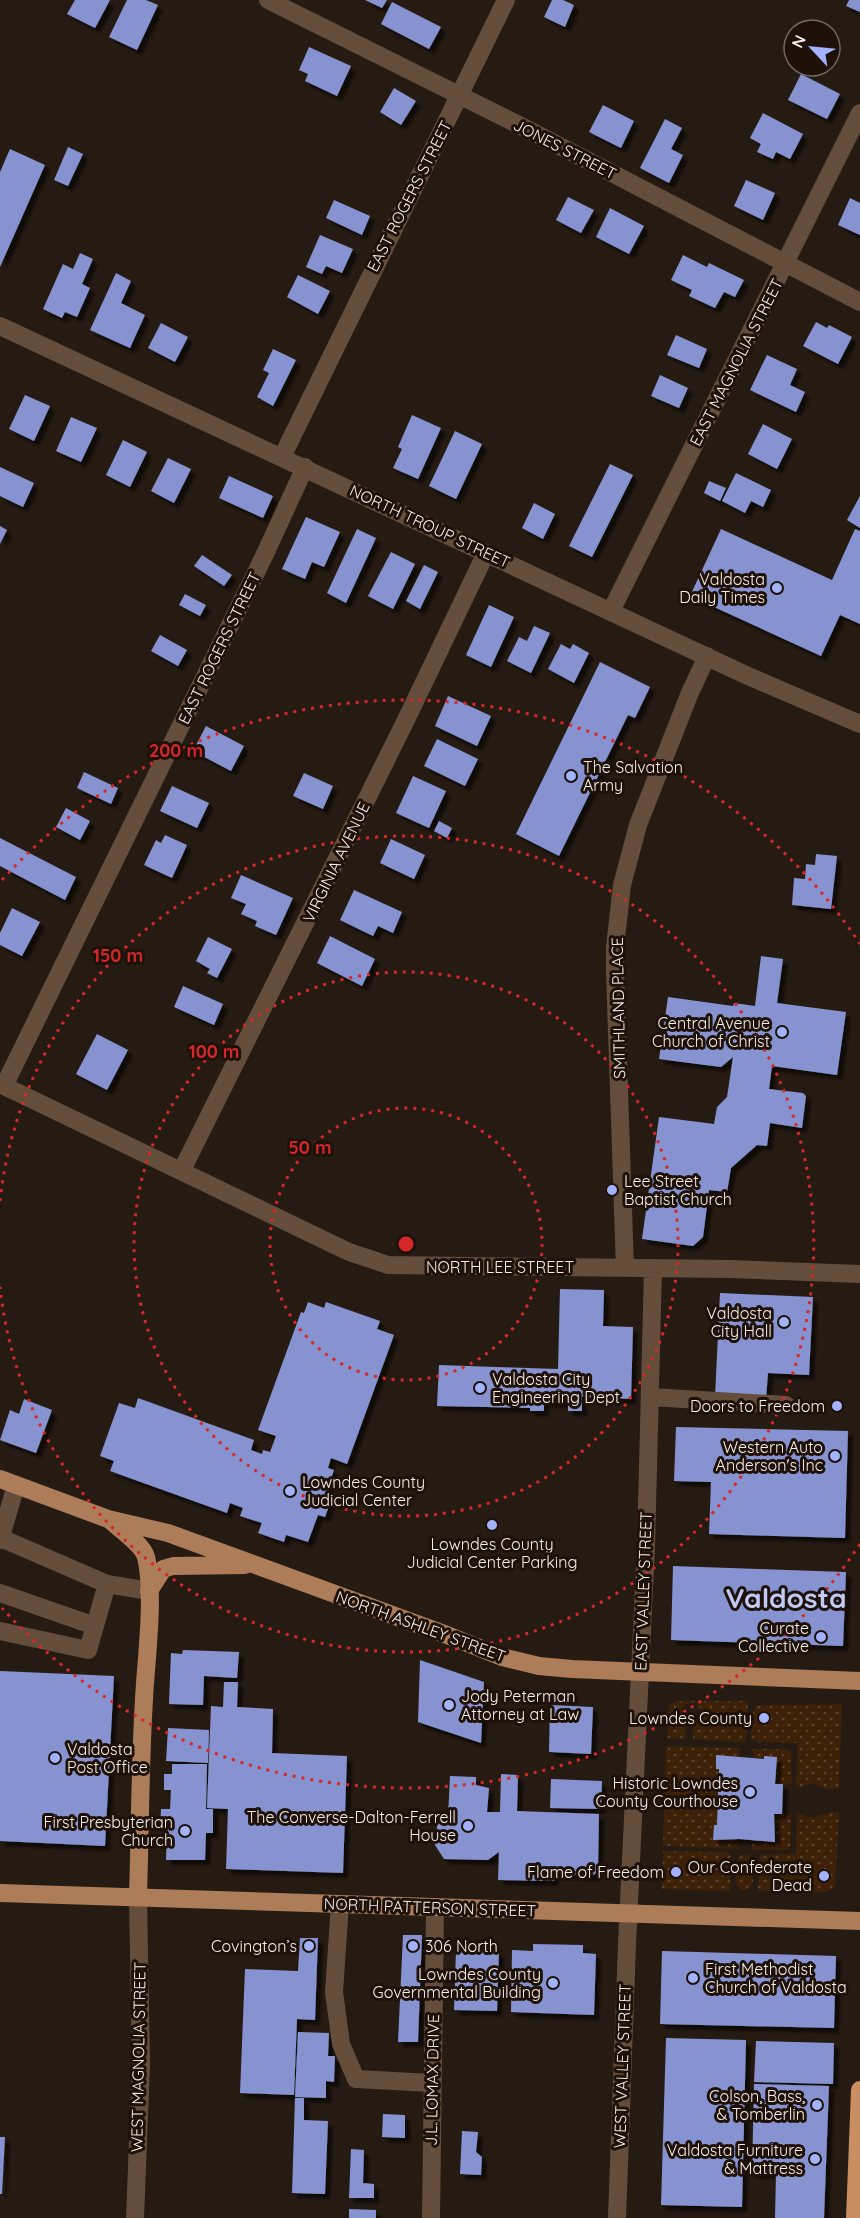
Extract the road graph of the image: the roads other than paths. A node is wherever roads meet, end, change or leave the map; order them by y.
1 (268, 0) edge
2 (506, 0) edge
3 (459, 96) junction
4 (860, 113) edge
5 (785, 264) junction
6 (860, 302) edge
7 (3, 333) edge
8 (282, 457) junction
9 (305, 467) junction
10 (486, 553) junction
11 (611, 611) junction
12 (706, 656) junction
13 (860, 724) edge
14 (2, 1085) edge
15 (182, 1170) junction
16 (625, 1268) junction
17 (653, 1268) junction
18 (860, 1274) edge
19 (650, 1397) junction
20 (786, 1405) dead end
21 (8, 1482) edge
22 (108, 1519) junction
23 (0, 1539) edge
24 (253, 1564) junction
25 (107, 1584) junction
26 (149, 1591) junction
27 (0, 1593) edge
28 (95, 1626) junction
29 (0, 1631) edge
30 (640, 1672) junction
31 (860, 1681) edge
32 (0, 1893) edge
33 (138, 1897) junction
34 (340, 1904) junction
35 (435, 1907) junction
36 (628, 1913) junction
37 (860, 1921) edge
38 (432, 2083) junction
39 (860, 2090) edge
40 (135, 2218) edge
41 (431, 2218) edge
42 (617, 2218) edge
43 (855, 2218) edge

1 - 3 street, JONES STREET
2 - 3 street, EAST ROGERS STREET
3 - 5 street, JONES STREET
3 - 8 street, EAST ROGERS STREET
4 - 5 street, EAST MAGNOLIA STREET
5 - 6 street, JONES STREET
5 - 11 street, EAST MAGNOLIA STREET
7 - 8 street, NORTH TROUP STREET
8 - 9 street, NORTH TROUP STREET
9 - 10 street, NORTH TROUP STREET
9 - 14 street, EAST ROGERS STREET
10 - 11 street, NORTH TROUP STREET
10 - 15 street, VIRGINIA AVENUE
11 - 12 street, NORTH TROUP STREET
12 - 13 street, NORTH TROUP STREET
12 - 16 street, SMITHLAND PLACE
14 - 15 street, NORTH LEE STREET
15 - 16 street, NORTH LEE STREET
16 - 17 street, NORTH LEE STREET
17 - 18 street, NORTH LEE STREET
17 - 19 street, EAST VALLEY STREET
19 - 20 street
19 - 30 street, EAST VALLEY STREET
21 - 22 main road, NORTH ASHLEY STREET
21 - 23 street
22 - 24 main road, NORTH ASHLEY STREET
22 - 26 main road
23 - 25 street
24 - 26 main road
24 - 30 main road, NORTH ASHLEY STREET
25 - 26 street
25 - 28 street
26 - 33 main road
27 - 28 street
28 - 29 street
30 - 31 main road, NORTH ASHLEY STREET
30 - 36 street, EAST VALLEY STREET
32 - 33 main road, NORTH PATTERSON STREET
33 - 34 main road, NORTH PATTERSON STREET
33 - 40 street, WEST MAGNOLIA STREET
34 - 35 main road, NORTH PATTERSON STREET
34 - 38 street
35 - 36 main road, NORTH PATTERSON STREET
35 - 38 street, J.L. LOMAX DRIVE
36 - 37 main road, NORTH PATTERSON STREET
36 - 42 street, WEST VALLEY STREET
38 - 41 street, J.L. LOMAX DRIVE
39 - 43 highway

